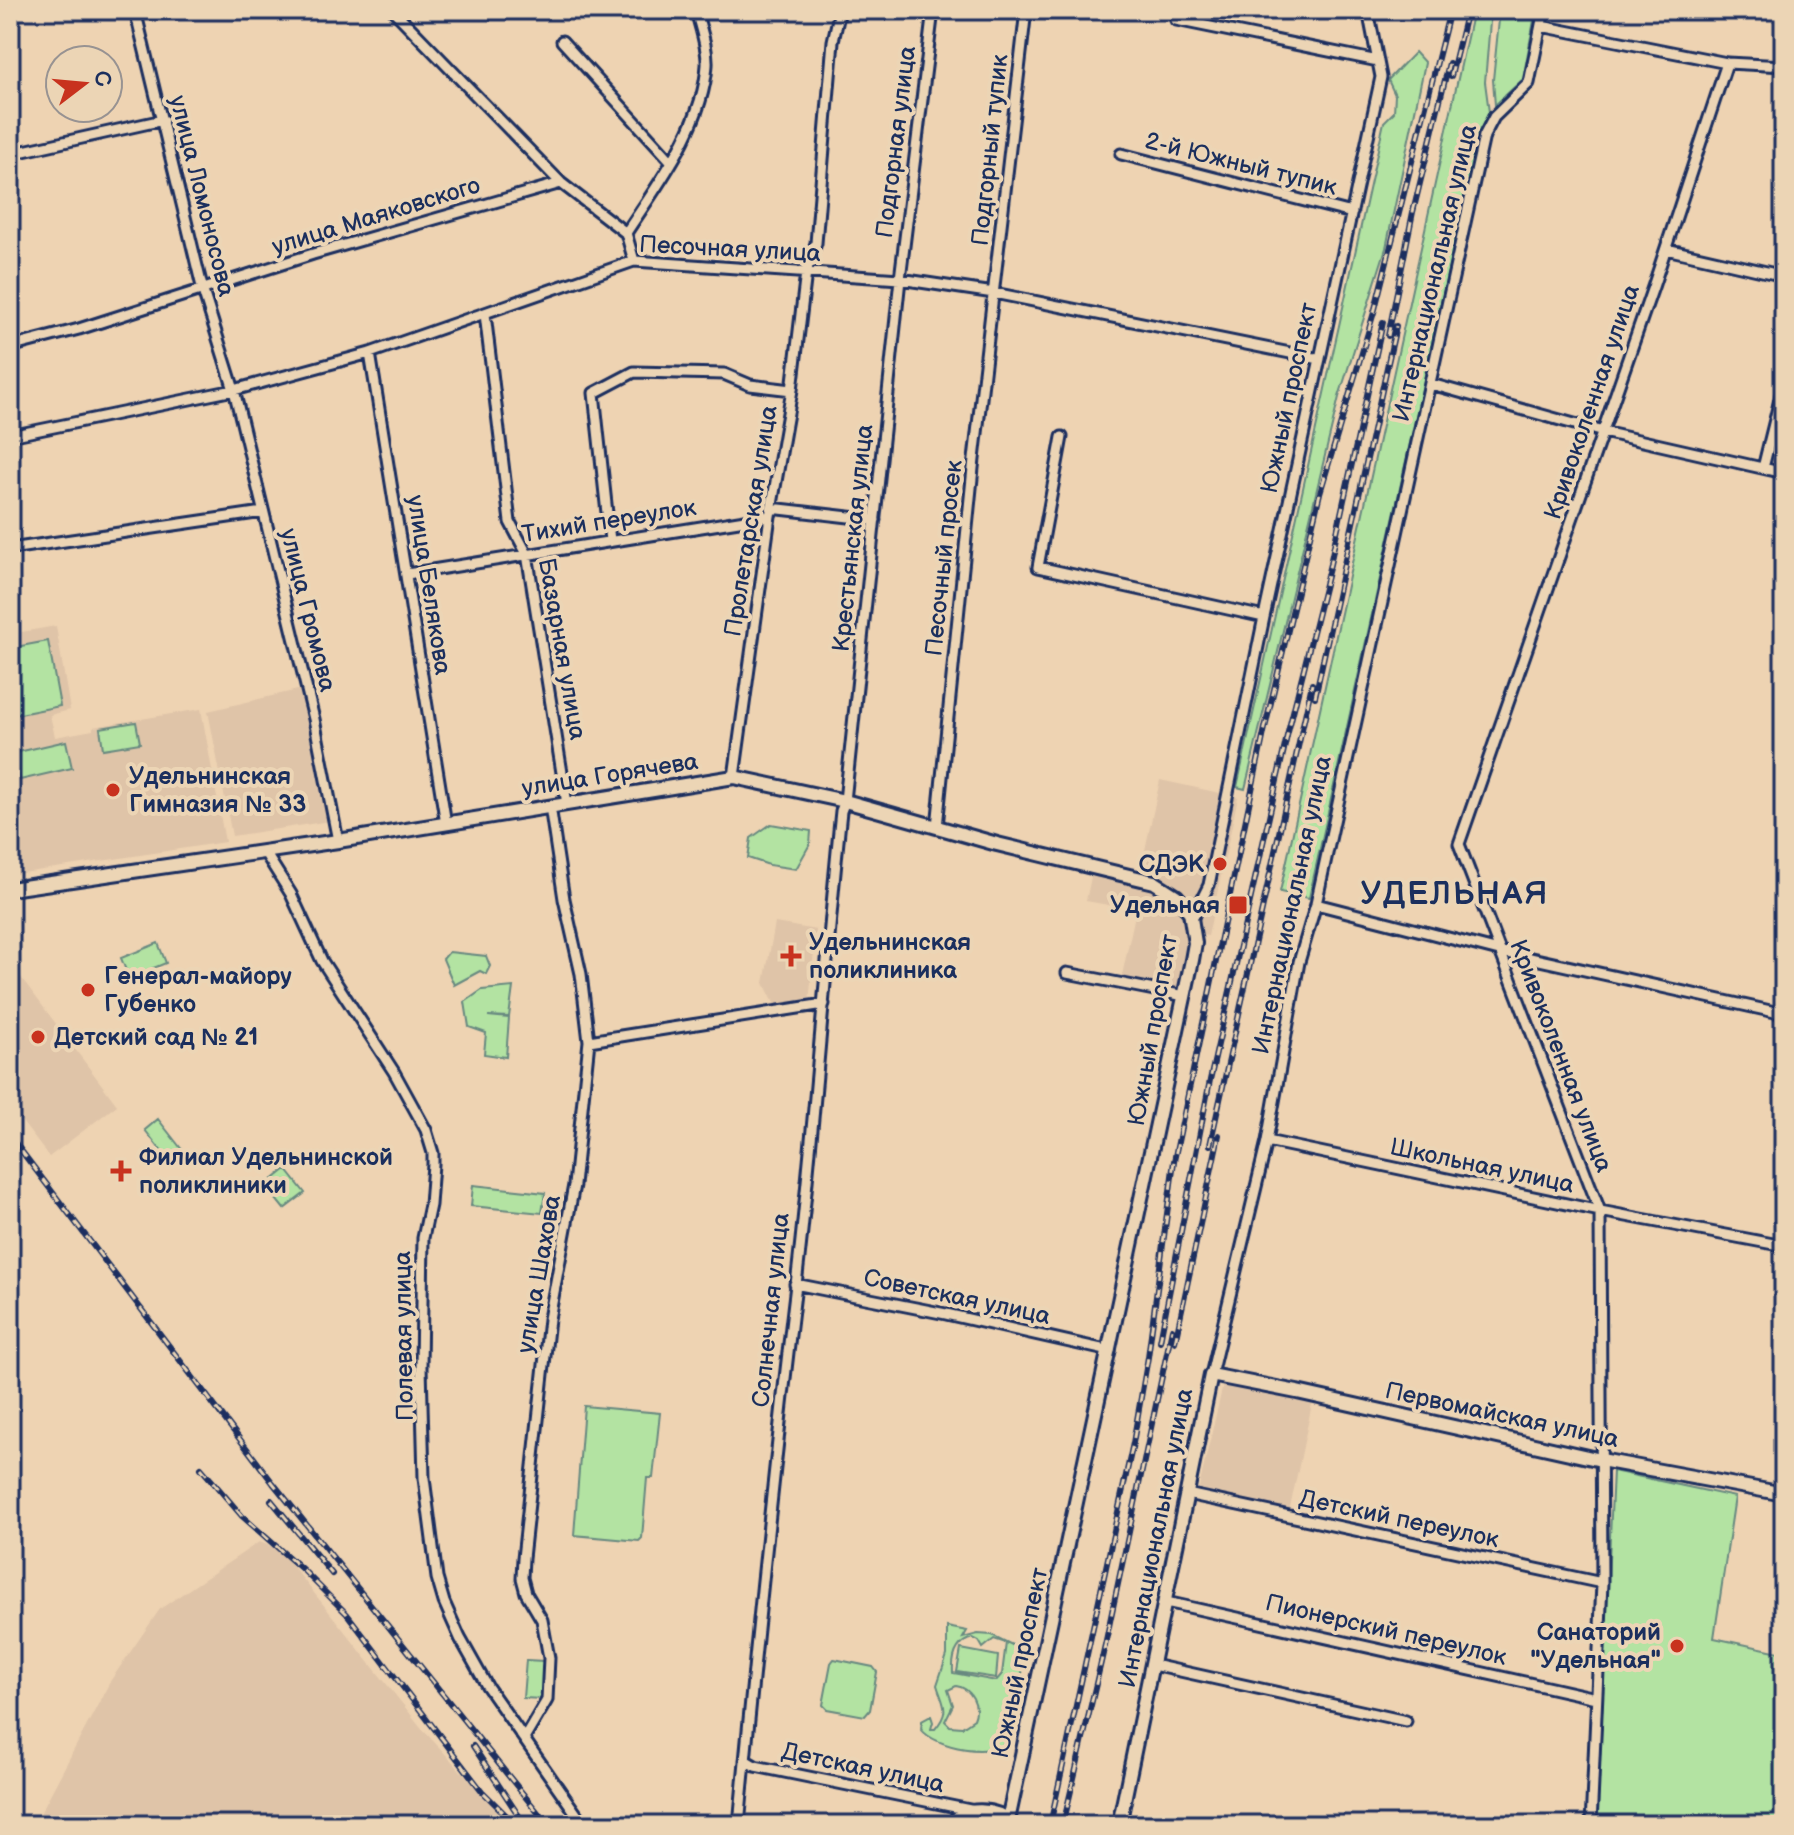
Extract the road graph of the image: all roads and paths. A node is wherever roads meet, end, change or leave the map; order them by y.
1 (135, 10) edge
2 (696, 10) edge
3 (840, 10) edge
4 (933, 10) edge
5 (1026, 10) edge
6 (1178, 10) edge
7 (1368, 10) edge
8 (1544, 10) edge
9 (397, 12) edge
10 (1541, 26) junction
11 (562, 41) dead end
12 (1378, 61) junction
13 (1727, 63) junction
14 (1784, 66) edge
15 (163, 120) junction
16 (10, 154) edge
17 (1121, 154) dead end
18 (672, 162) junction
19 (561, 183) junction
20 (1352, 213) junction
21 (626, 233) junction
22 (1666, 249) junction
23 (634, 261) junction
24 (806, 272) junction
25 (1784, 276) edge
26 (900, 279) junction
27 (203, 291) junction
28 (994, 293) junction
29 (485, 314) junction
30 (10, 347) edge
31 (370, 353) junction
32 (1320, 359) junction
33 (1784, 383) edge
34 (1431, 384) junction
35 (234, 390) junction
36 (792, 390) junction
37 (1603, 432) junction
38 (10, 436) edge
39 (1062, 437) dead end
40 (1763, 468) junction
41 (1784, 473) edge
42 (263, 512) junction
43 (770, 512) junction
44 (875, 520) junction
45 (610, 541) junction
46 (10, 549) edge
47 (527, 554) junction
48 (407, 574) junction
49 (1264, 617) junction
50 (734, 777) junction
51 (845, 801) junction
52 (567, 804) junction
53 (550, 806) junction
54 (446, 824) junction
55 (937, 827) junction
56 (338, 841) junction
57 (264, 851) junction
58 (10, 889) edge
59 (1316, 904) junction
60 (1192, 919) junction
61 (1499, 951) junction
62 (1067, 973) dead end
63 (1185, 996) junction
64 (824, 1004) junction
65 (1784, 1014) edge
66 (589, 1041) junction
67 (1267, 1141) junction
68 (1600, 1211) junction
69 (1784, 1246) edge
70 (795, 1284) junction
71 (1110, 1351) junction
72 (1211, 1375) junction
73 (1601, 1460) junction
74 (1187, 1494) junction
75 (1784, 1494) edge
76 (1602, 1583) junction
77 (1166, 1602) junction
78 (1153, 1665) junction
79 (1596, 1698) junction
80 (1406, 1721) dead end
81 (524, 1739) junction
82 (745, 1760) junction
83 (975, 1811) junction
84 (1010, 1823) edge
85 (584, 1825) edge
86 (739, 1825) edge
87 (952, 1825) edge
88 (1119, 1825) edge
89 (1591, 1825) edge

1 - 15 street, улица Ломоносова
2 - 18 street
3 - 24 street, Пролетарская улица
4 - 26 street, Подгорная улица
5 - 28 street, Подгорный тупик
6 - 12 street
7 - 12 street, Южный проспект
8 - 10 street, Интернациональная улица
9 - 19 street
10 - 13 street
10 - 34 street, Интернациональная улица
11 - 18 street
12 - 20 street, Южный проспект
13 - 14 street
13 - 22 street, Кривоколенная улица
15 - 16 street
15 - 27 street, улица Ломоносова
17 - 20 street, 2-й Южный тупик
18 - 21 street
19 - 21 street
19 - 27 street, улица Маяковского
20 - 32 street, Южный проспект
21 - 23 street
22 - 25 street
22 - 37 street, Кривоколенная улица
23 - 24 street, Песочная улица
23 - 29 street, Песочная улица
24 - 26 street, Песочная улица
24 - 36 street, Пролетарская улица
26 - 28 street, Песочная улица
26 - 44 street, Крестьянская улица
27 - 30 street, улица Маяковского
27 - 35 street, улица Ломоносова
28 - 32 street, Песочная улица
28 - 55 street, Песочный просек
29 - 31 street, Песочная улица
29 - 47 street, Базарная улица
31 - 35 street, Песочная улица
31 - 48 street, улица Белякова
32 - 49 street, Южный проспект
33 - 40 street
34 - 37 street
34 - 59 street, Интернациональная улица
35 - 38 street, Песочная улица
35 - 42 street, улица Громова
36 - 43 street, Пролетарская улица
36 - 45 street
37 - 40 street
37 - 61 street, Кривоколенная улица
39 - 49 street
40 - 41 street
42 - 46 street
42 - 56 street, улица Громова
43 - 44 street, Тихий переулок
43 - 45 street, Тихий переулок
43 - 50 street, Пролетарская улица
44 - 51 street, Крестьянская улица
45 - 47 street, Тихий переулок
47 - 48 street, Тихий переулок
47 - 52 street, Базарная улица
48 - 54 street, улица Белякова
49 - 60 street, Южный проспект
50 - 51 main road, улица Горячева
50 - 52 main road, улица Горячева
51 - 55 main road, улица Горячева
51 - 64 street, Солнечная улица
52 - 53 main road, улица Горячева
53 - 54 main road, улица Горячева
53 - 66 street, улица Шахова
54 - 56 main road, улица Горячева
55 - 60 main road, улица Горячева
56 - 57 main road, улица Горячева
57 - 58 main road, улица Горячева
57 - 81 street, Полевая улица
59 - 61 street
59 - 67 street, Интернациональная улица
60 - 63 main road, Южный проспект
61 - 65 street
61 - 68 street, Кривоколенная улица
62 - 63 street
63 - 71 main road, Южный проспект
64 - 66 street
64 - 70 street, Солнечная улица
66 - 81 street, улица Шахова
67 - 68 street, Школьная улица
67 - 72 street, Интернациональная улица
68 - 69 street, Школьная улица
68 - 73 street, Кривоколенная улица
70 - 71 street, Советская улица
70 - 82 street, Солнечная улица
71 - 84 main road, Южный проспект
72 - 73 main road, Первомайская улица
72 - 74 main road, Интернациональная улица
73 - 75 main road, Первомайская улица
73 - 76 street, Кривоколенная улица
74 - 76 street, Детский переулок
74 - 77 main road, Интернациональная улица
76 - 79 street, Кривоколенная улица
77 - 78 main road, Интернациональная улица
77 - 79 street, Пионерский переулок
78 - 80 street
78 - 88 main road, Интернациональная улица
79 - 89 street, Кривоколенная улица
81 - 85 street, Полевая улица
82 - 83 street, Детская улица
82 - 86 street, Солнечная улица
83 - 84 main road
83 - 87 main road

